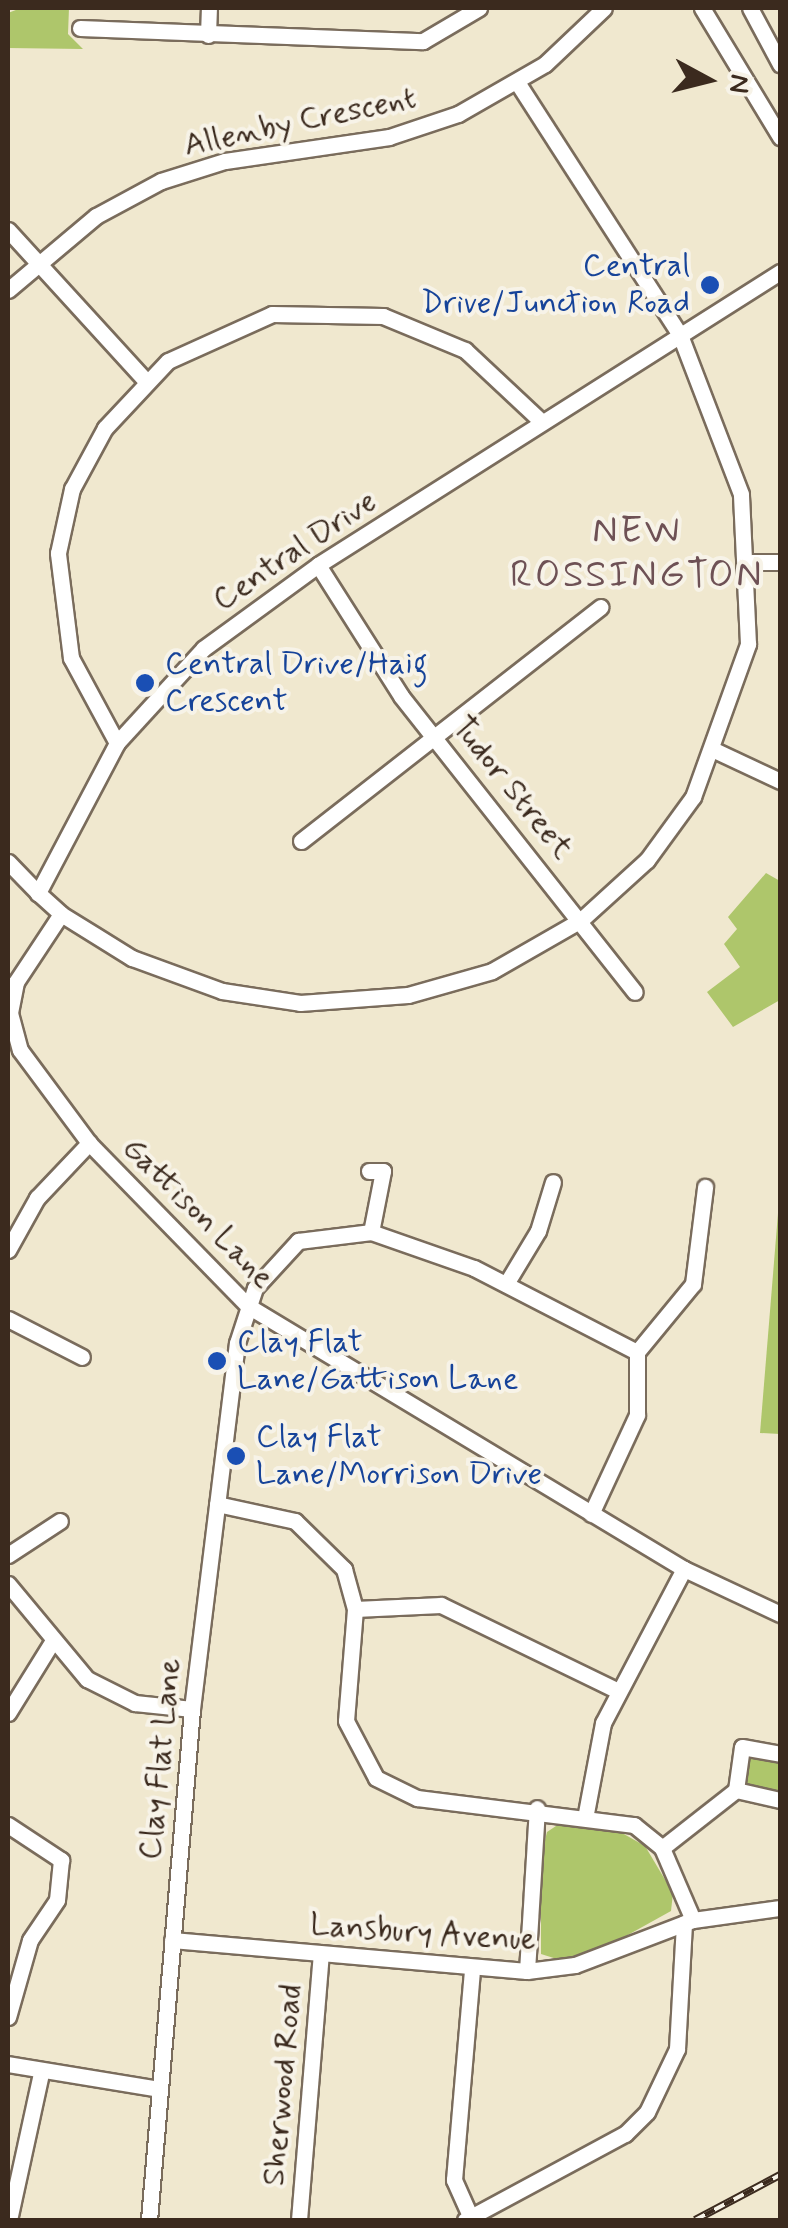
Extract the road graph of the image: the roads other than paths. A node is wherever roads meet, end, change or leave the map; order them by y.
1 (209, 8) edge
2 (479, 8) edge
3 (604, 8) edge
4 (702, 8) edge
5 (750, 8) edge
6 (80, 28) dead end
7 (208, 35) junction
8 (780, 64) edge
9 (517, 82) junction
10 (780, 137) edge
11 (8, 230) edge
12 (37, 261) junction
13 (780, 272) edge
14 (8, 290) edge
15 (680, 334) junction
16 (144, 380) junction
17 (542, 422) junction
18 (752, 562) junction
19 (780, 562) edge
20 (318, 564) junction
21 (600, 608) dead end
22 (434, 735) junction
23 (117, 743) junction
24 (716, 751) junction
25 (780, 782) edge
26 (301, 840) dead end
27 (8, 862) edge
28 (38, 893) junction
29 (62, 914) junction
30 (581, 920) junction
31 (634, 992) dead end
32 (9, 997) edge
33 (89, 1142) junction
34 (369, 1171) dead end
35 (553, 1182) dead end
36 (705, 1187) dead end
37 (371, 1232) junction
38 (8, 1250) edge
39 (506, 1284) junction
40 (248, 1306) junction
41 (8, 1319) edge
42 (636, 1352) junction
43 (82, 1357) dead end
44 (218, 1504) junction
45 (591, 1514) junction
46 (60, 1521) dead end
47 (8, 1555) edge
48 (684, 1568) junction
49 (8, 1584) edge
50 (355, 1609) junction
51 (780, 1614) edge
52 (52, 1642) junction
53 (618, 1691) junction
54 (192, 1710) junction
55 (8, 1713) edge
56 (780, 1754) edge
57 (736, 1790) junction
58 (780, 1800) edge
59 (537, 1808) junction
60 (586, 1812) junction
61 (8, 1825) edge
62 (662, 1848) junction
63 (780, 1908) edge
64 (688, 1922) junction
65 (172, 1940) junction
66 (321, 1954) junction
67 (472, 1968) junction
68 (528, 1971) junction
69 (8, 2017) edge
70 (8, 2064) edge
71 (41, 2073) junction
72 (159, 2088) junction
73 (468, 2219) edge
74 (9, 2220) edge
75 (149, 2220) edge
76 (299, 2220) edge

1 - 7 street
2 - 7 street
3 - 9 street, Allenby Crescent
4 - 10 street
5 - 8 street
6 - 7 street
9 - 12 street, Allenby Crescent
9 - 15 street
11 - 12 street
12 - 14 street, Allenby Crescent
12 - 16 street
13 - 15 street, Central Drive
15 - 17 street, Central Drive
15 - 18 street
16 - 17 street
16 - 23 street
17 - 20 street, Central Drive
18 - 19 street
18 - 24 street
20 - 22 street, Tudor Street
20 - 23 street, Central Drive
21 - 22 street
22 - 26 street
22 - 30 street, Tudor Street
23 - 28 street, Central Drive
24 - 25 street
24 - 30 street
27 - 28 street
28 - 29 street
29 - 30 street
29 - 32 street
30 - 31 street, Tudor Street
32 - 33 street, Gattison Lane
33 - 38 street
33 - 40 street, Gattison Lane
34 - 37 street
35 - 39 street
36 - 42 street
37 - 39 street
37 - 40 street
39 - 42 street
40 - 44 street, Clay Flat Lane
40 - 45 street, Gattison Lane
41 - 43 street
42 - 45 street
44 - 50 street
44 - 54 street, Clay Flat Lane
45 - 48 street, Gattison Lane
46 - 47 street
48 - 51 street, Gattison Lane
48 - 53 street
49 - 52 street
50 - 53 street
50 - 59 street
52 - 54 street
52 - 55 street
53 - 60 street
54 - 65 street, Clay Flat Lane
56 - 57 street
57 - 58 street
57 - 62 street
59 - 60 street
59 - 68 street
60 - 62 street
61 - 69 street
62 - 64 street
63 - 64 street, Lansbury Avenue
64 - 68 street, Lansbury Avenue
64 - 73 street
65 - 66 street, Lansbury Avenue
65 - 72 street, Clay Flat Lane
66 - 67 street, Lansbury Avenue
66 - 76 street, Sherwood Road
67 - 68 street, Lansbury Avenue
67 - 73 street
70 - 71 street
71 - 72 street
71 - 74 street
72 - 75 street, Clay Flat Lane

